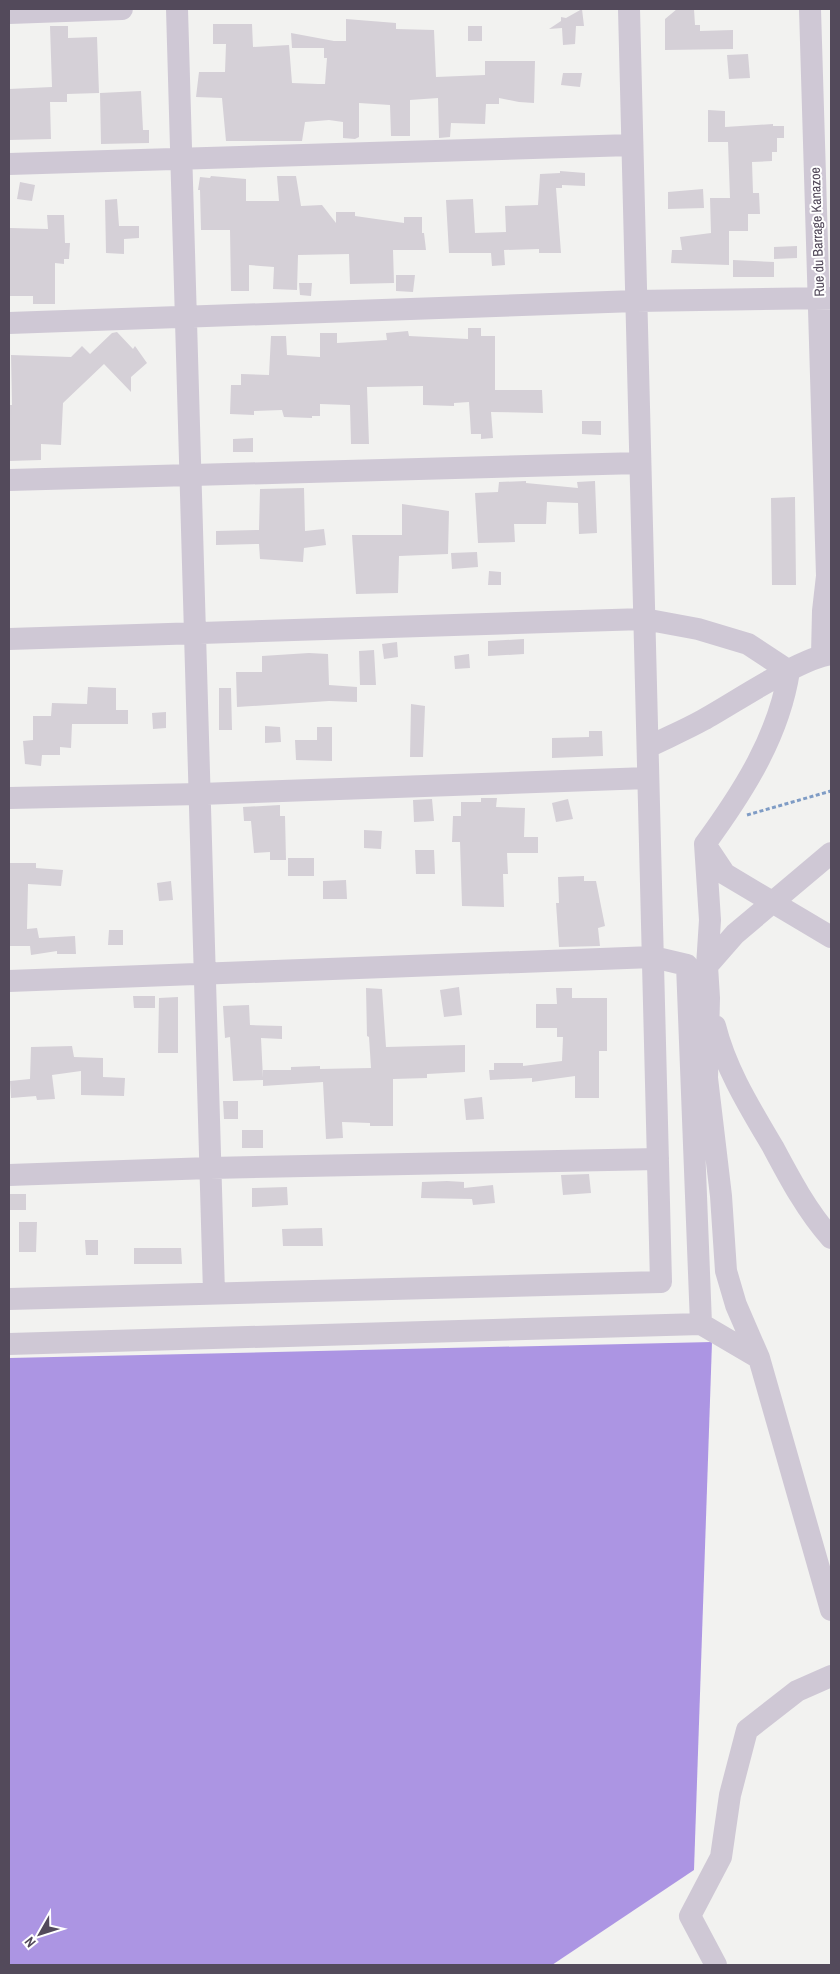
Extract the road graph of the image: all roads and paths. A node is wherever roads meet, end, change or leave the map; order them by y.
1 (122, 9) edge
2 (177, 9) edge
3 (629, 9) edge
4 (810, 9) edge
5 (9, 13) edge
6 (632, 145) junction
7 (823, 147) edge
8 (181, 160) junction
9 (9, 164) edge
10 (825, 298) edge
11 (636, 301) junction
12 (186, 315) junction
13 (9, 323) edge
14 (640, 463) junction
15 (190, 474) junction
16 (9, 480) edge
17 (644, 619) junction
18 (195, 633) junction
19 (9, 639) edge
20 (826, 654) edge
21 (789, 671) junction
22 (648, 747) junction
23 (648, 778) junction
24 (831, 791) edge
25 (200, 794) junction
26 (9, 798) edge
27 (720, 823) junction
28 (704, 844) junction
29 (831, 853) edge
30 (772, 903) junction
31 (831, 937) edge
32 (653, 957) junction
33 (707, 966) junction
34 (205, 975) junction
35 (9, 981) edge
36 (709, 998) junction
37 (658, 1159) junction
38 (210, 1168) junction
39 (9, 1175) edge
40 (831, 1238) edge
41 (214, 1294) junction
42 (9, 1299) edge
43 (701, 1324) junction
44 (9, 1344) edge
45 (759, 1358) junction
46 (831, 1610) edge
47 (831, 1676) edge
48 (716, 1965) edge

1 - 5 street
2 - 8 street
3 - 6 street
4 - 7 street, Rue du Barrage Kanazoe
6 - 8 street
6 - 11 street
7 - 10 street, Rue du Barrage Kanazoe
8 - 9 street
8 - 12 street
10 - 11 street
10 - 20 street, Rue du Barrage Kanazoe
11 - 12 street
11 - 14 street
12 - 13 street
12 - 15 street
14 - 15 street
14 - 17 street
15 - 16 street
15 - 18 street
17 - 18 street
17 - 21 street
17 - 22 street
18 - 19 street
18 - 25 street
20 - 21 street
21 - 22 street
21 - 27 street
22 - 23 street
23 - 25 street
23 - 32 street
24 - 27 path
25 - 26 street
25 - 34 street
27 - 28 street
28 - 30 street
28 - 33 street
29 - 30 street
30 - 31 street
30 - 33 street
32 - 34 street
32 - 37 street
32 - 43 street
33 - 36 street
34 - 35 street
34 - 38 street
36 - 40 street
36 - 45 street
37 - 38 street
37 - 41 street
38 - 39 street
38 - 41 street
41 - 42 street
43 - 44 street
43 - 45 street
45 - 46 street
47 - 48 street

